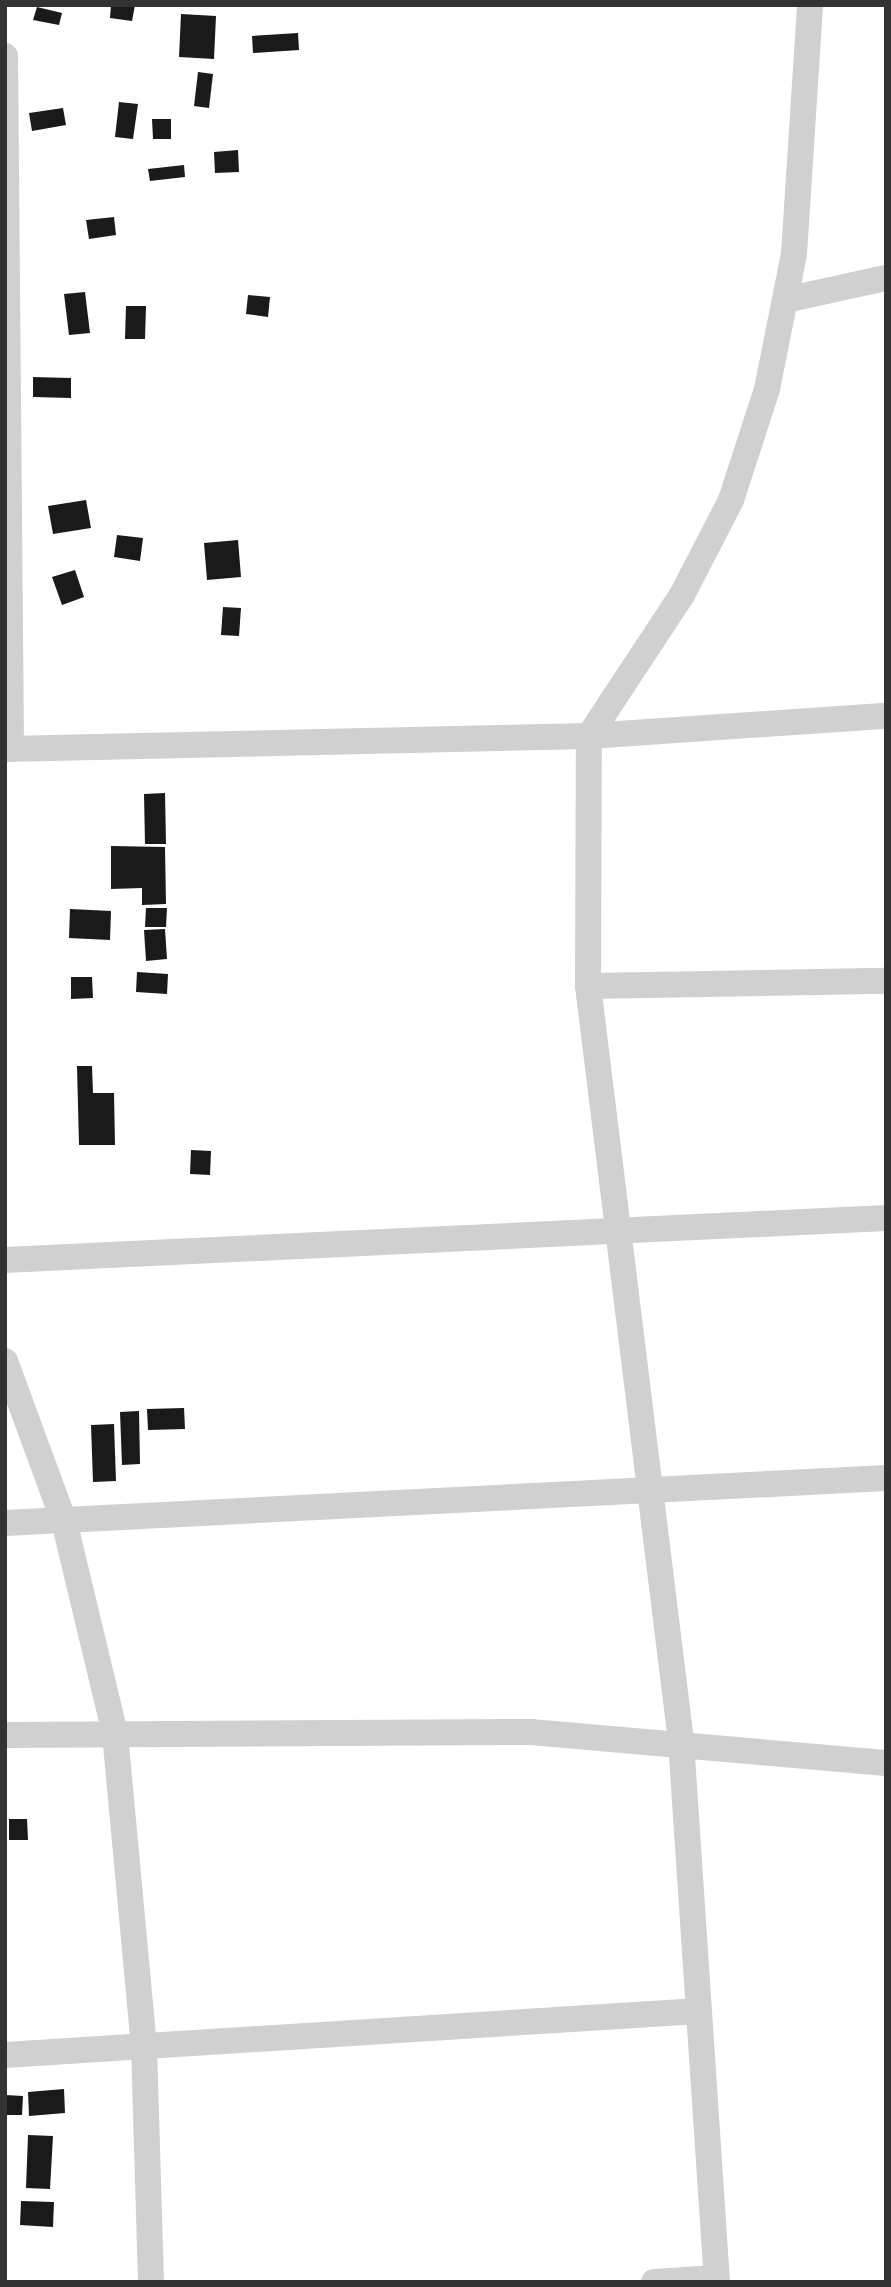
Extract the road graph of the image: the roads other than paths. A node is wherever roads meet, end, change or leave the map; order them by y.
1 (810, 5) edge
2 (5, 56) edge
3 (886, 278) edge
4 (785, 300) junction
5 (886, 716) edge
6 (589, 736) junction
7 (8, 749) edge
8 (886, 981) edge
9 (588, 986) junction
10 (886, 1217) edge
11 (618, 1231) junction
12 (5, 1260) edge
13 (5, 1361) edge
14 (886, 1478) edge
15 (651, 1490) junction
16 (64, 1521) junction
17 (5, 1523) edge
18 (115, 1734) junction
19 (5, 1735) edge
20 (681, 1741) junction
21 (886, 1763) edge
22 (699, 2011) junction
23 (144, 2046) junction
24 (5, 2055) edge
25 (717, 2280) edge
26 (151, 2282) edge
27 (654, 2282) edge

1 - 4 street
2 - 7 street
3 - 4 street
4 - 6 street
5 - 6 street
6 - 7 street
6 - 9 street
8 - 9 street
9 - 11 street
10 - 11 street
11 - 12 street
11 - 15 street
13 - 16 street
14 - 15 street
15 - 16 street
15 - 20 street
16 - 17 street
16 - 18 street
18 - 19 street
18 - 20 street
18 - 23 street
20 - 21 street
20 - 22 street
22 - 23 street
22 - 25 street
23 - 24 street
23 - 26 street
25 - 27 street

